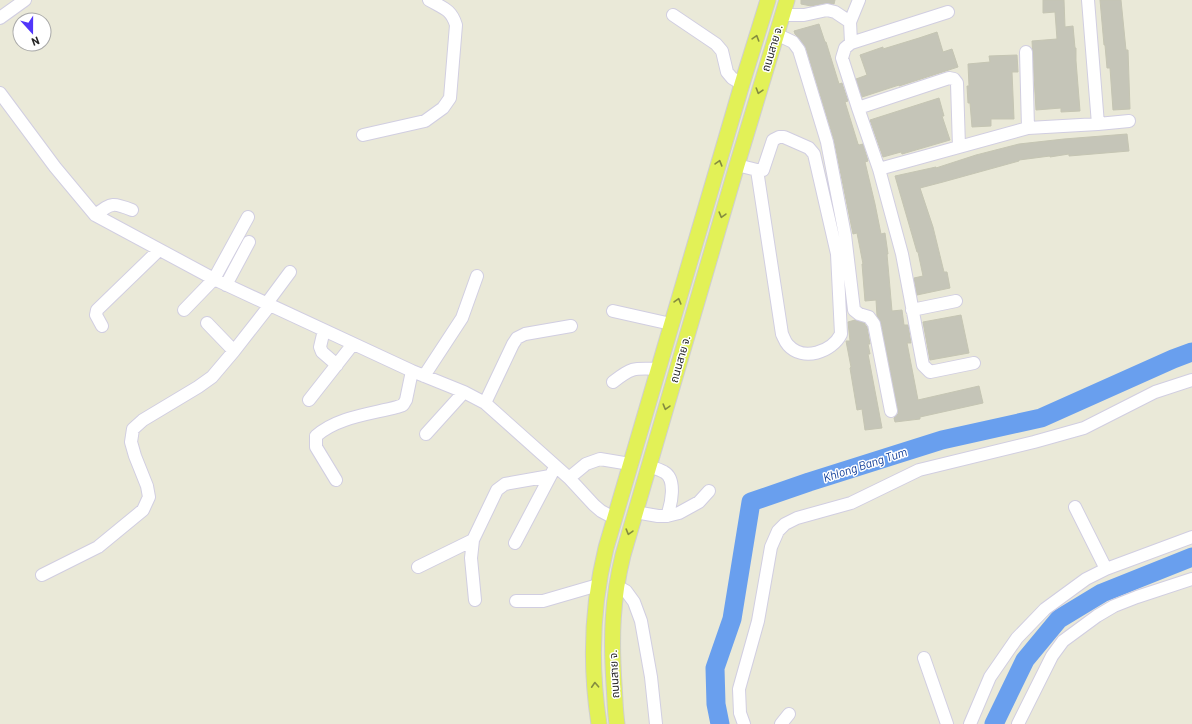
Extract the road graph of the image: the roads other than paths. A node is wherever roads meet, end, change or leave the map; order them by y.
1 (25, 0) edge
2 (429, 0) edge
3 (768, 0) edge
4 (787, 0) edge
5 (859, 0) edge
6 (1088, 0) edge
7 (948, 12) dead end
8 (673, 15) dead end
9 (782, 15) junction
10 (0, 18) edge
11 (850, 22) junction
12 (776, 34) junction
13 (851, 43) junction
14 (1026, 52) dead end
15 (742, 84) junction
16 (0, 93) edge
17 (858, 108) junction
18 (1128, 121) dead end
19 (1098, 124) junction
20 (1028, 128) junction
21 (363, 135) dead end
22 (960, 147) junction
23 (737, 165) junction
24 (757, 170) junction
25 (879, 170) junction
26 (132, 210) dead end
27 (95, 215) junction
28 (248, 217) dead end
29 (249, 242) dead end
30 (159, 250) junction
31 (290, 272) dead end
32 (477, 276) dead end
33 (214, 279) junction
34 (226, 285) junction
35 (956, 301) dead end
36 (268, 304) junction
37 (184, 310) dead end
38 (912, 310) junction
39 (613, 311) dead end
40 (207, 323) dead end
41 (671, 324) junction
42 (102, 326) dead end
43 (571, 326) dead end
44 (324, 330) junction
45 (353, 344) junction
46 (234, 351) junction
47 (974, 363) dead end
48 (337, 365) junction
49 (658, 368) junction
50 (412, 371) junction
51 (424, 376) junction
52 (1192, 380) edge
53 (613, 382) dead end
54 (464, 392) junction
55 (310, 400) dead end
56 (486, 403) junction
57 (890, 412) dead end
58 (426, 434) dead end
59 (630, 464) junction
60 (649, 466) junction
61 (553, 472) junction
62 (568, 478) junction
63 (336, 480) dead end
64 (708, 491) dead end
65 (1075, 507) dead end
66 (635, 512) junction
67 (668, 516) junction
68 (614, 518) junction
69 (1192, 537) edge
70 (473, 540) junction
71 (515, 543) dead end
72 (418, 567) dead end
73 (1106, 569) junction
74 (42, 575) dead end
75 (1192, 579) edge
76 (598, 585) junction
77 (616, 586) junction
78 (475, 600) dead end
79 (516, 601) dead end
80 (924, 658) dead end
81 (789, 714) dead end
82 (599, 724) edge
83 (617, 724) edge
84 (656, 724) edge
85 (744, 724) edge
86 (781, 724) edge
87 (947, 724) edge
88 (970, 724) edge
89 (1018, 724) edge

1 - 10 street
2 - 21 street
15 -> 3 main road, ถนนสาย จ.
4 - 9 main road, ถนนสาย จ.
5 - 11 street
6 - 19 street
7 - 13 street
8 - 15 street
9 - 11 street
9 - 12 main road, ถนนสาย จ.
11 - 13 street
12 -> 23 main road, ถนนสาย จ.
12 - 57 street
13 - 17 street
14 - 20 street
41 -> 15 main road, ถนนสาย จ.
16 - 27 street
17 - 22 street
17 - 25 street
18 - 19 street
19 - 20 street
20 - 22 street
22 - 25 street
23 - 24 street
23 -> 60 main road, ถนนสาย จ.
24 - 24 street
25 - 38 street
26 - 27 street
27 - 30 street
28 - 33 street
29 - 34 street
30 - 33 street
30 - 42 street
31 - 36 street
32 - 51 street
33 - 34 street
33 - 37 street
34 - 36 street
35 - 38 street
36 - 44 street
36 - 46 street
38 - 47 street
39 - 41 street
40 - 46 street
41 - 49 main road, ถนนสาย จ.
43 - 56 street
44 - 45 street
44 - 48 street
45 - 48 street
45 - 50 street
46 - 74 street
48 - 55 street
49 - 53 street
49 - 59 main road, ถนนสาย จ.
50 - 51 street
50 - 63 street
51 - 54 street
52 - 85 street
54 - 56 street
54 - 58 street
56 - 61 street
59 - 62 street
59 - 68 main road, ถนนสาย จ.
60 - 66 main road, ถนนสาย จ.
60 - 67 street
61 - 62 street
61 - 70 street
61 - 71 street
62 - 68 street
64 - 67 street
65 - 73 street
66 - 67 street
66 -> 77 main road, ถนนสาย จ.
68 - 76 main road, ถนนสาย จ.
69 - 73 street
70 - 72 street
70 - 78 street
73 - 88 street
75 - 89 street
76 - 79 street
82 -> 76 main road, ถนนสาย จ.
77 - 83 main road, ถนนสาย จ.
77 - 84 street
80 - 87 street
81 - 86 street

